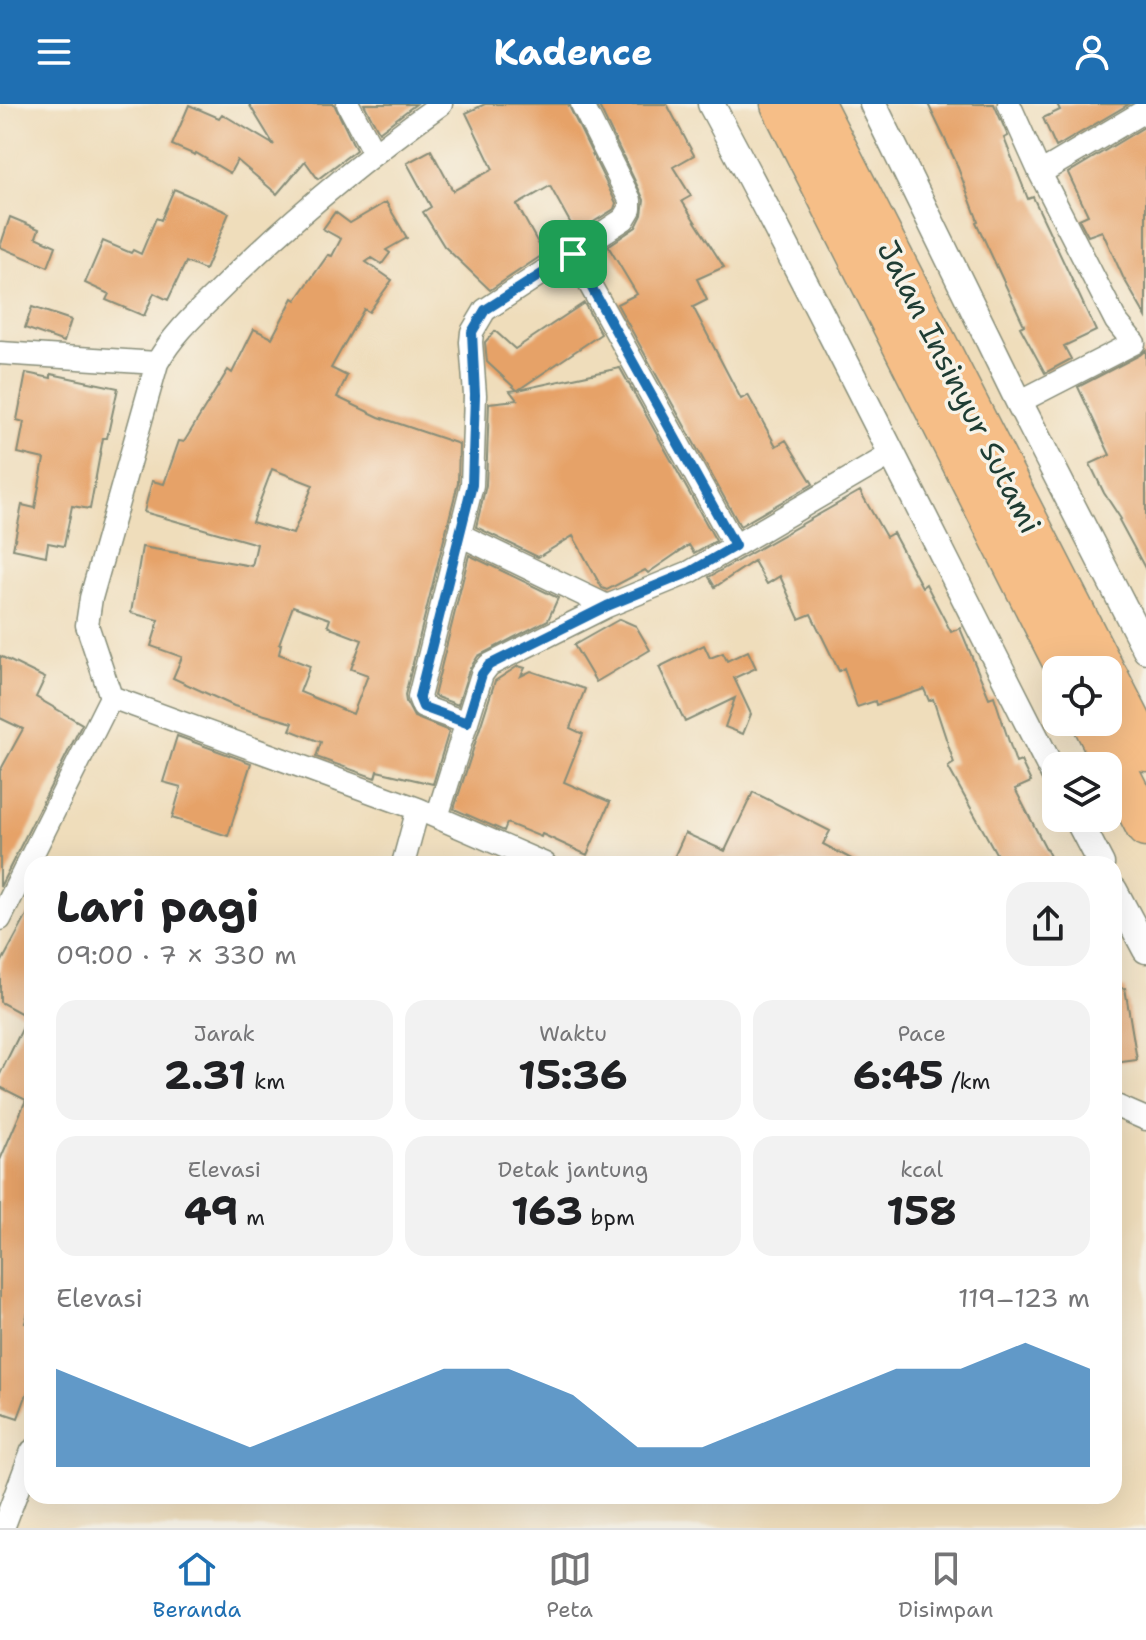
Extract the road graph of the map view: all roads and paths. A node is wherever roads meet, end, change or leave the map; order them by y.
1 (348, 104) edge
2 (441, 104) edge
3 (582, 104) edge
4 (711, 104) edge
5 (781, 104) edge
6 (814, 104) edge
7 (873, 104) edge
8 (1009, 104) edge
9 (1146, 110) edge
10 (374, 153) junction
11 (1040, 173) junction
12 (573, 254) junction
13 (1140, 340) edge
14 (0, 353) edge
15 (157, 363) junction
16 (1019, 402) junction
17 (890, 455) junction
18 (460, 535) junction
19 (735, 546) junction
20 (607, 606) junction
21 (1146, 650) edge
22 (1060, 656) edge
23 (1097, 656) edge
24 (111, 697) junction
25 (1122, 704) edge
26 (467, 723) junction
27 (1100, 736) edge
28 (1146, 751) edge
29 (1043, 752) edge
30 (428, 813) junction
31 (1146, 827) edge
32 (1084, 832) edge
33 (34, 856) edge
34 (407, 856) edge
35 (527, 856) edge
36 (1097, 856) edge
37 (24, 876) edge
38 (1122, 905) edge
39 (0, 919) edge
40 (1146, 950) edge
41 (1122, 1108) edge
42 (1146, 1119) edge
43 (24, 1472) edge
44 (3, 1528) edge

1 - 10 street
2 - 10 street
3 - 12 street
4 - 17 street
5 - 22 highway, Jalan Insinyur Sutami
6 - 23 highway, Jalan Insinyur Sutami
7 - 16 street
8 - 11 street
9 - 11 street
10 - 15 street
11 - 13 street
12 - 18 street
12 - 19 street
13 - 16 street
14 - 15 street
15 - 24 street
16 - 21 street
17 - 19 street
17 - 29 street
18 - 20 street
18 - 26 street
19 - 20 street
20 - 26 street
24 - 30 street
24 - 33 street
25 - 28 highway
26 - 30 street
27 - 31 highway
30 - 34 street
30 - 35 street
32 - 36 street
37 - 39 street
38 - 40 street
41 - 42 street
43 - 44 street

